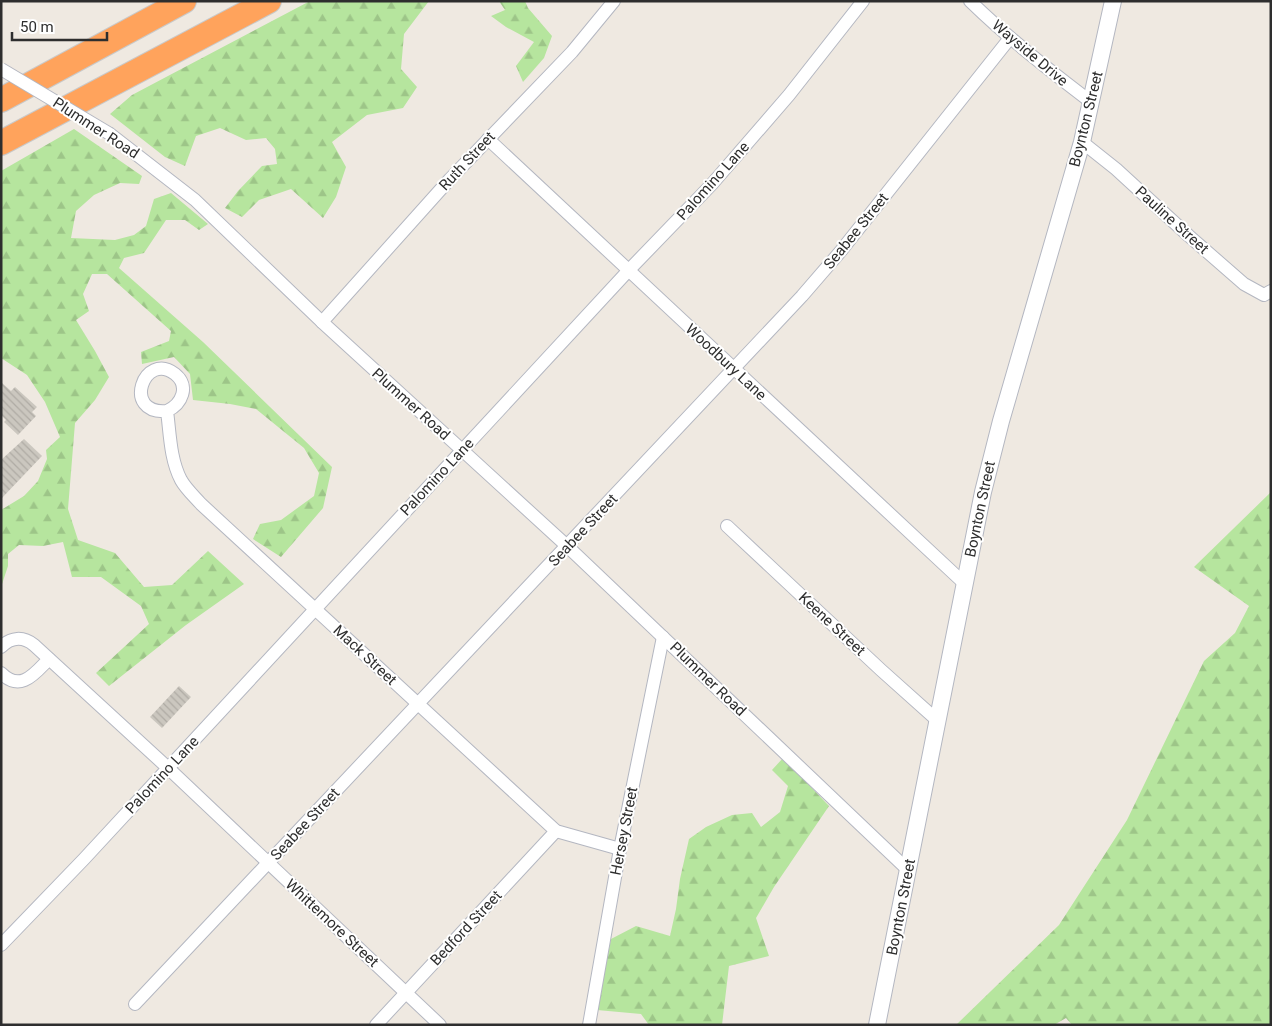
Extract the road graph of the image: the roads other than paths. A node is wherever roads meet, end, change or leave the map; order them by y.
1 (184, 1) edge
2 (269, 1) edge
3 (614, 1) edge
4 (864, 1) edge
5 (970, 1) edge
6 (1113, 1) edge
7 (1010, 38) junction
8 (1, 69) edge
9 (1, 100) edge
10 (1091, 102) junction
11 (488, 139) junction
12 (1082, 142) junction
13 (1, 144) edge
14 (628, 271) junction
15 (1267, 293) edge
16 (322, 322) junction
17 (734, 369) junction
18 (167, 411) dead end
19 (462, 450) junction
20 (727, 526) dead end
21 (567, 546) junction
22 (965, 584) junction
23 (315, 609) junction
24 (663, 637) junction
25 (1, 647) edge
26 (49, 659) junction
27 (1, 673) edge
28 (418, 704) junction
29 (938, 721) junction
30 (168, 768) junction
31 (556, 831) junction
32 (620, 849) junction
33 (268, 863) junction
34 (908, 870) junction
35 (1, 945) edge
36 (405, 992) junction
37 (135, 1004) dead end
38 (376, 1025) edge
39 (440, 1025) edge
40 (589, 1025) edge
41 (877, 1025) edge

1 - 9 highway
2 - 13 highway
3 - 11 street, Ruth Street
4 - 14 street, Palomino Lane
5 - 7 street, Wayside Drive
6 - 10 street, Boynton Street
7 - 10 street, Wayside Drive
7 - 17 street, Seabee Street
8 - 16 street, Plummer Road, bridge
10 - 12 street, Boynton Street
11 - 14 street, Woodbury Lane
11 - 16 street, Ruth Street
12 - 15 street, Pauline Street
12 - 22 street, Boynton Street
14 - 17 street, Woodbury Lane
14 - 19 street, Palomino Lane
16 - 19 street, Plummer Road
17 - 21 street, Seabee Street
17 - 22 street, Woodbury Lane
18 - 23 street, Mack Street
19 - 21 street, Plummer Road
19 - 23 street, Palomino Lane
20 - 29 street, Keene Street
21 - 24 street, Plummer Road
21 - 28 street, Seabee Street
22 - 29 street, Boynton Street
23 - 28 street, Mack Street
23 - 30 street, Palomino Lane
24 - 32 street, Hersey Street
24 - 34 street, Plummer Road
25 - 26 street, Whittemore Street
26 - 27 street
26 - 30 street, Whittemore Street
28 - 31 street, Mack Street
28 - 33 street, Seabee Street
29 - 34 street, Boynton Street
30 - 33 street, Whittemore Street
30 - 35 street, Palomino Lane
31 - 32 street, Mack Street
31 - 36 street, Bedford Street
32 - 40 street, Hersey Street
33 - 36 street, Whittemore Street
33 - 37 street, Seabee Street
34 - 41 street, Boynton Street
36 - 38 street, Bedford Street
36 - 39 street, Whittemore Street

